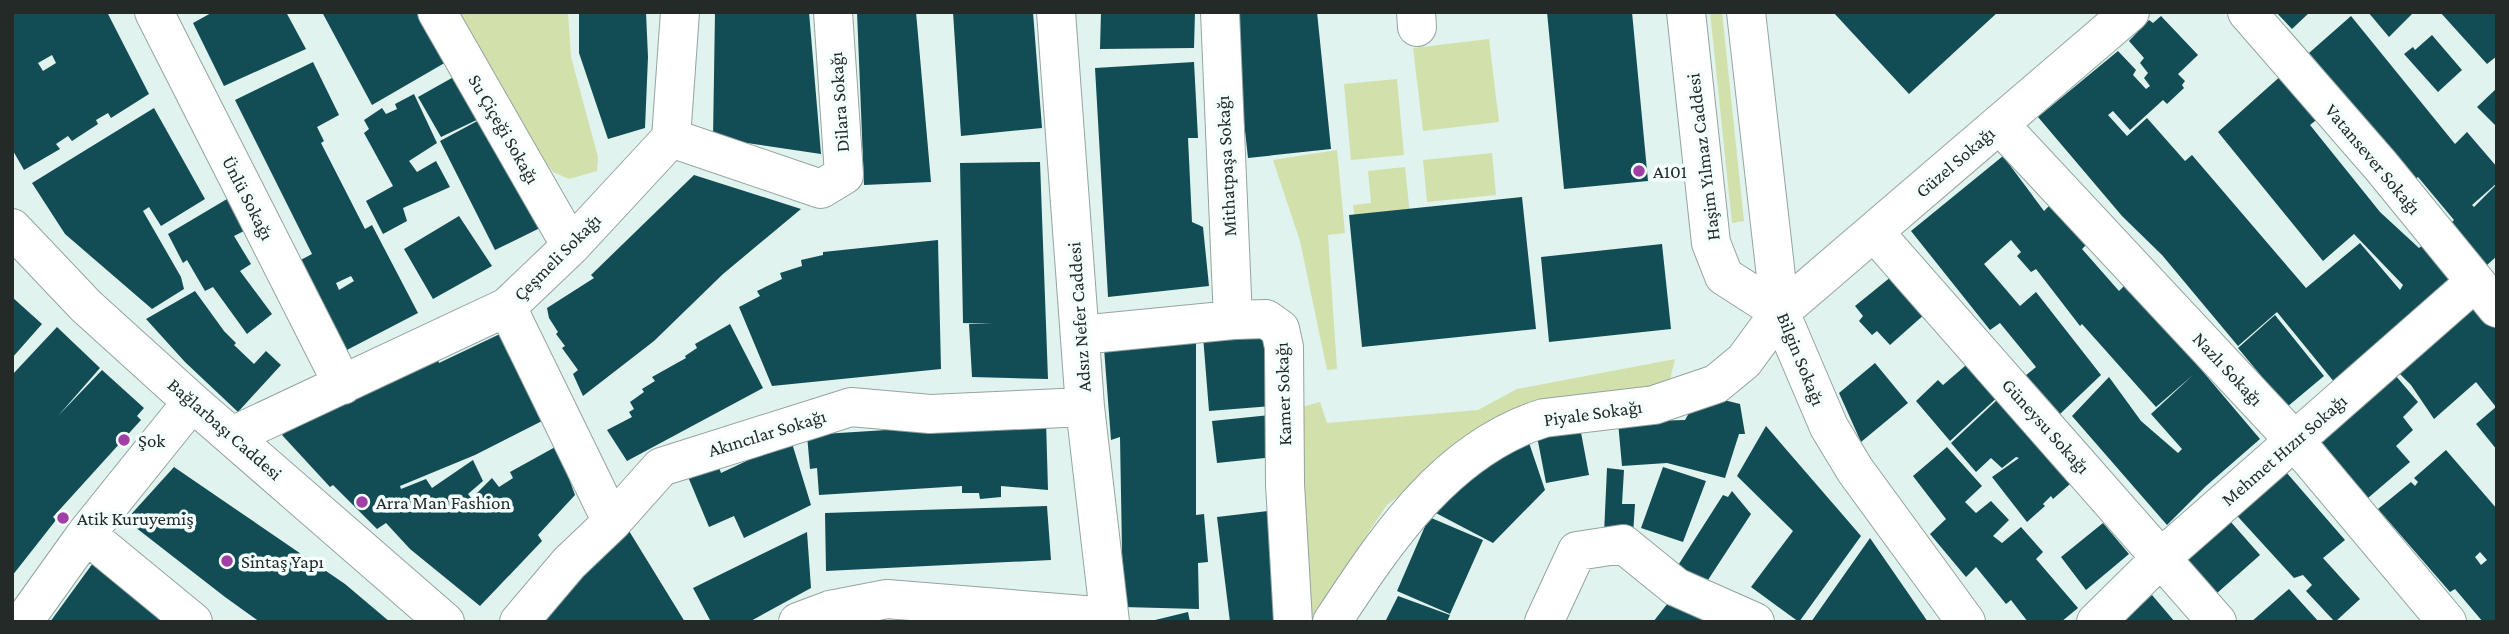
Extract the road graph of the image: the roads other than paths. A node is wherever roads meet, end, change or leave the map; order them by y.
1 (154, 12) edge
2 (437, 12) edge
3 (680, 12) edge
4 (833, 12) edge
5 (1056, 12) edge
6 (1220, 12) edge
7 (1686, 12) edge
8 (1746, 12) edge
9 (2130, 12) edge
10 (2248, 12) edge
11 (1999, 124) junction
12 (671, 138) junction
13 (12, 228) edge
14 (1874, 232) junction
15 (571, 246) junction
16 (2486, 295) edge
17 (507, 307) junction
18 (1780, 312) junction
19 (1233, 320) junction
20 (1080, 335) junction
21 (343, 385) junction
22 (192, 402) junction
23 (1085, 407) junction
24 (232, 436) junction
25 (2294, 440) junction
26 (612, 522) junction
27 (86, 534) junction
28 (2162, 558) junction
29 (1110, 619) edge
30 (23, 622) edge
31 (193, 622) edge
32 (445, 622) edge
33 (519, 622) edge
34 (799, 622) edge
35 (1293, 622) edge
36 (1332, 622) edge
37 (1544, 622) edge
38 (1755, 622) edge
39 (1966, 622) edge
40 (2096, 622) edge
41 (2217, 622) edge
42 (2447, 622) edge

1 - 21 street, Ünlü Sokağı
2 - 15 street, Su Çiçeği Sokağı
3 - 12 street
4 - 12 street, Dilara Sokağı
5 - 20 street, Adsız Nefer Caddesi
6 - 19 street, Mithatpaşa Sokağı
7 - 18 street, Haşim Yılmaz Caddesi
8 - 18 street, Bilgin Sokağı
9 - 11 street, Güzel Sokağı
10 - 16 street, Vatansever Sokağı
11 - 14 street, Güzel Sokağı
11 - 25 street, Nazlı Sokağı
12 - 15 street, Çeşmeli Sokağı
13 - 22 street, Bağlarbaşı Caddesi
14 - 18 street, Güzel Sokağı
14 - 28 street, Güneysu Sokağı
15 - 17 street, Çeşmeli Sokağı
16 - 25 street, Mehmet Hızır Sokağı
17 - 21 street, Çeşmeli Sokağı
17 - 26 street
18 - 36 street, Piyale Sokağı
18 - 39 street, Bilgin Sokağı
19 - 20 street, Kamer Sokağı
19 - 35 street, Kamer Sokağı
20 - 23 street, Adsız Nefer Caddesi
21 - 24 street, Çeşmeli Sokağı
22 - 24 street, Bağlarbaşı Caddesi
22 - 27 street
23 - 26 street, Akıncılar Sokağı
23 - 29 street, Adsız Nefer Caddesi
24 - 32 street, Bağlarbaşı Caddesi
25 - 28 street, Mehmet Hızır Sokağı
25 - 42 street, Nazlı Sokağı
26 - 33 street, Akıncılar Sokağı
27 - 30 street
27 - 31 street
28 - 40 street, Mehmet Hızır Sokağı
28 - 41 street, Güneysu Sokağı
29 - 34 street
37 - 38 street

